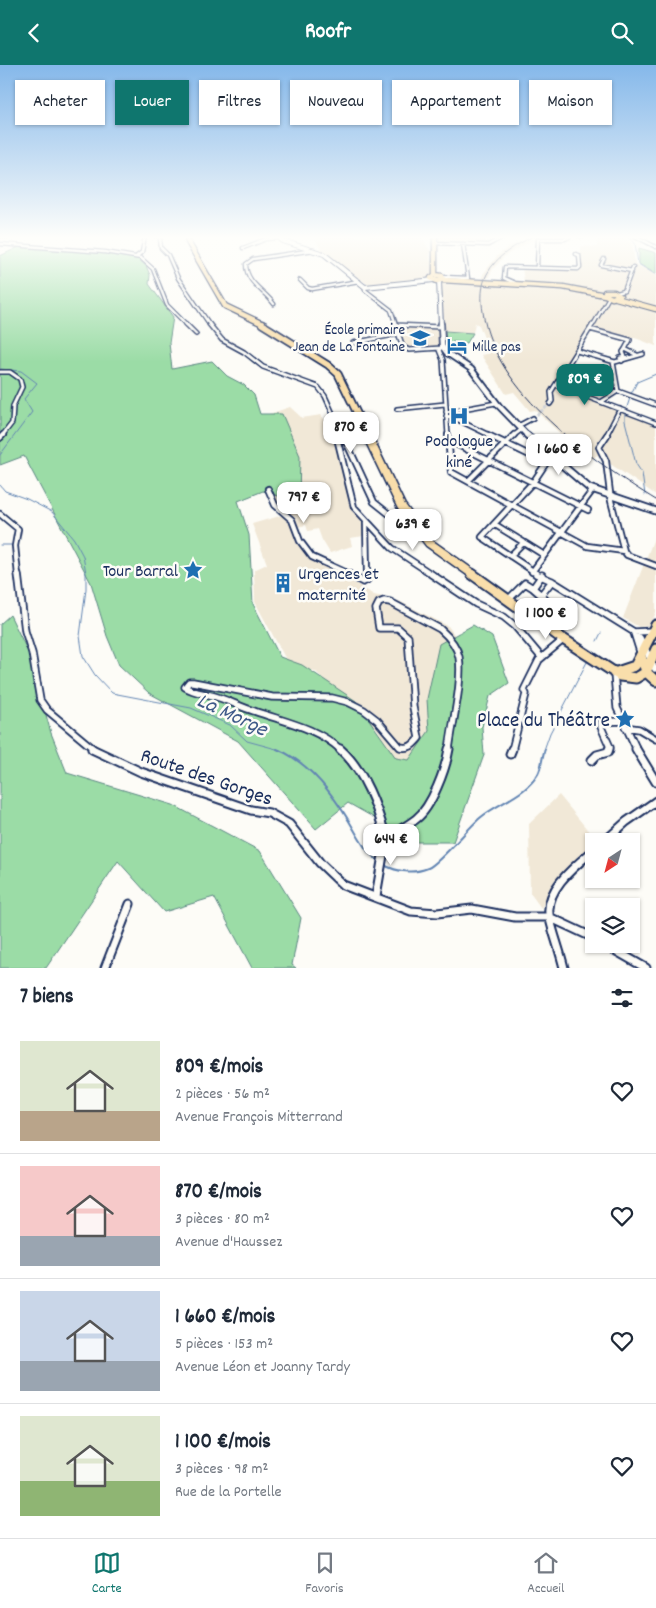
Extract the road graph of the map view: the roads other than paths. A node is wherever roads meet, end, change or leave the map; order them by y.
1 (157, 278) edge
2 (178, 278) edge
3 (209, 278) edge
4 (250, 278) edge
5 (354, 278) edge
6 (450, 278) edge
7 (504, 278) edge
8 (629, 278) edge
9 (437, 279) junction
10 (300, 280) dead end
11 (358, 281) junction
12 (515, 283) junction
13 (365, 288) junction
14 (607, 295) junction
15 (618, 296) junction
16 (274, 304) dead end
17 (656, 307) edge
18 (395, 325) junction
19 (441, 327) junction
20 (590, 329) junction
21 (398, 333) junction
22 (196, 334) dead end
23 (353, 343) dead end
24 (625, 349) junction
25 (442, 350) junction
26 (577, 351) junction
27 (643, 354) dead end
28 (637, 355) junction
29 (455, 358) junction
30 (443, 360) junction
31 (622, 361) junction
32 (613, 362) junction
33 (0, 371) edge
34 (556, 385) junction
35 (618, 391) junction
36 (601, 402) junction
37 (496, 403) junction
38 (445, 404) junction
39 (550, 404) tunnel mouth
40 (656, 405) edge
41 (397, 409) dead end
42 (622, 410) junction
43 (446, 414) junction
44 (533, 418) tunnel mouth
45 (656, 423) edge
46 (520, 428) junction
47 (340, 431) junction
48 (0, 438) edge
49 (448, 442) junction
50 (506, 443) junction
51 (488, 460) junction
52 (468, 481) junction
53 (532, 482) junction
54 (268, 489) dead end
55 (592, 491) junction
56 (611, 497) junction
57 (511, 506) junction
58 (580, 506) junction
59 (588, 510) dead end
60 (656, 511) edge
61 (0, 514) edge
62 (366, 523) junction
63 (494, 525) junction
64 (560, 532) junction
65 (425, 539) junction
66 (522, 543) junction
67 (624, 551) junction
68 (510, 555) junction
69 (544, 555) junction
70 (656, 566) edge
71 (532, 571) junction
72 (542, 575) junction
73 (552, 581) junction
74 (533, 588) junction
75 (542, 595) junction
76 (509, 599) junction
77 (551, 606) dead end
78 (655, 628) edge
79 (634, 631) junction
80 (564, 640) junction
81 (643, 652) junction
82 (542, 657) junction
83 (650, 664) edge
84 (614, 673) junction
85 (656, 681) edge
86 (624, 724) junction
87 (654, 738) edge
88 (510, 754) dead end
89 (592, 760) dead end
90 (656, 782) edge
91 (656, 801) edge
92 (613, 833) edge
93 (386, 841) junction
94 (585, 857) edge
95 (376, 896) junction
96 (130, 904) dead end
97 (549, 917) junction
98 (585, 934) edge
99 (620, 953) edge
100 (105, 968) edge
101 (564, 968) edge
102 (646, 968) edge

1 - 22 street
2 - 47 street
3 - 65 main road
4 - 16 street
5 - 11 street
6 - 9 street
7 - 12 street
8 - 15 street
9 - 12 main road
9 - 13 street
9 - 19 street
10 - 11 street
11 - 13 street
12 - 14 main road
13 - 18 street
14 - 15 main road
14 - 20 street
15 - 17 main road
18 - 19 street
18 - 21 street
19 - 25 street
20 - 24 street
20 - 26 street
21 - 23 street
21 - 25 street
24 - 28 street
24 - 31 street
25 - 29 street
25 - 30 street
26 - 32 street
26 - 34 street
27 - 28 street
28 - 31 street
29 - 30 street
29 - 37 street
30 - 38 street
31 - 32 street
32 - 35 street
33 - 48 street
34 - 36 street
34 - 39 street
35 - 36 street
35 - 40 street
36 - 42 street
37 - 43 street
37 - 46 street
38 - 41 street
38 - 43 street
42 - 45 street
42 - 56 street
43 - 49 street
43 - 50 street
44 - 46 street
46 - 50 street
46 - 55 street
47 - 62 street
47 - 65 street
49 - 51 street
49 - 52 street
50 - 51 street
50 - 53 street
51 - 52 street
51 - 53 street
52 - 57 street
53 - 57 street
53 - 58 street
54 - 62 street
55 - 56 street
55 - 58 street
56 - 60 street
56 - 67 street
57 - 63 street
57 - 64 street
58 - 59 street
58 - 64 street
61 - 95 street, Route des Gorges
62 - 82 street
63 - 66 street
63 - 68 street
64 - 67 street
64 - 69 street
65 - 76 main road
66 - 68 street
66 - 69 street
67 - 70 street
68 - 71 street
69 - 71 street
71 - 72 street
72 - 73 street
72 - 74 street
73 - 75 street
73 - 79 street
74 - 75 street
74 - 76 street
75 - 77 street
76 - 80 main road
78 - 79 street
78 - 81 main road
79 - 81 street
80 - 82 street
80 - 84 main road
81 - 83 main road
82 - 88 street
83 - 84 main road
83 - 85 main road
84 - 86 street
86 - 87 street
86 - 89 street
86 - 90 street
91 - 92 street
93 - 93 street
93 - 95 street
94 - 97 street
95 - 97 street, Route des Gorges
96 - 100 street
97 - 98 street
97 - 101 street
99 - 102 street

